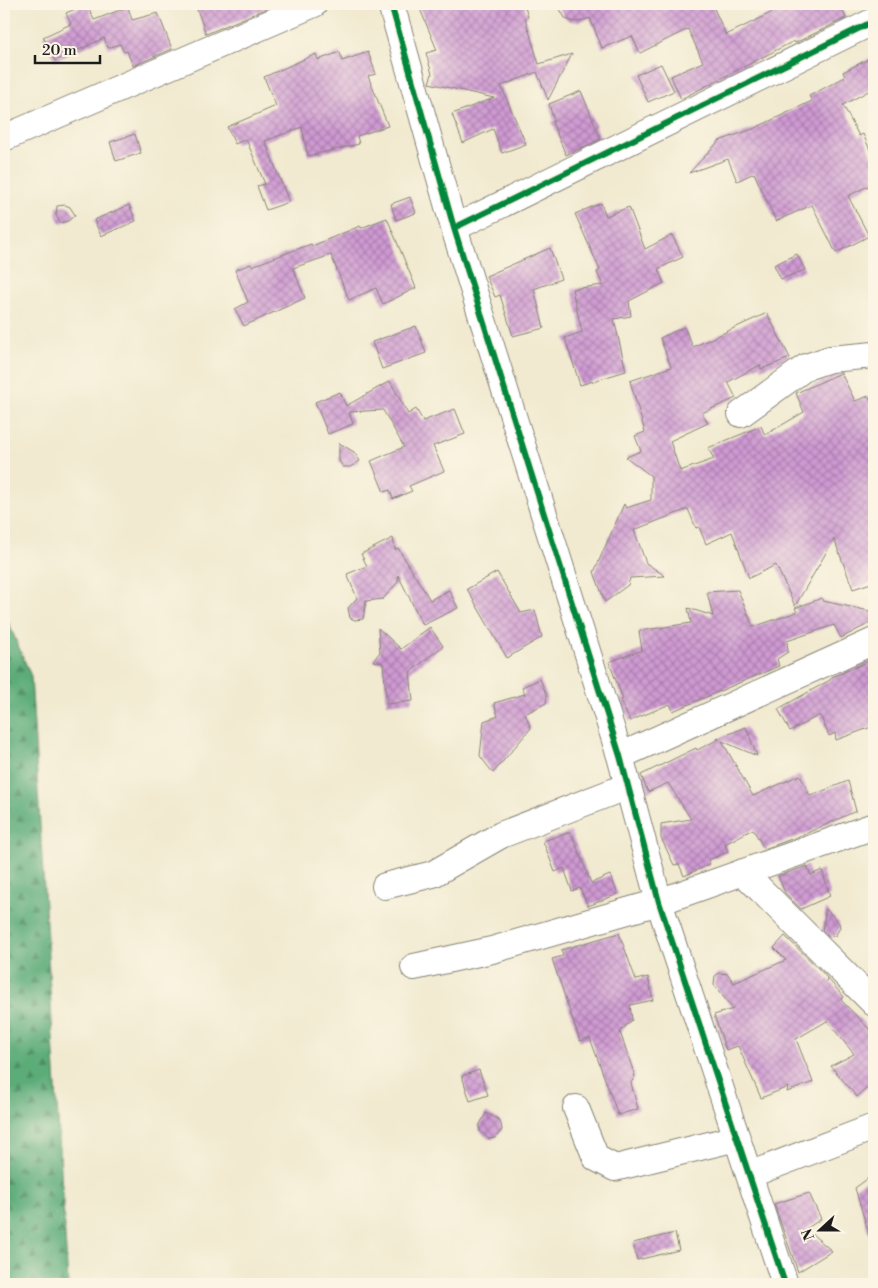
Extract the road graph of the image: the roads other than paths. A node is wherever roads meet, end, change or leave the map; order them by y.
1 (314, 4) edge
2 (392, 4) edge
3 (874, 22) edge
4 (4, 138) edge
5 (454, 228) junction
6 (874, 355) edge
7 (741, 414) dead end
8 (874, 641) edge
9 (620, 756) junction
10 (628, 786) junction
11 (874, 826) edge
12 (743, 872) junction
13 (385, 886) dead end
14 (659, 902) junction
15 (414, 968) dead end
16 (874, 1003) edge
17 (576, 1108) dead end
18 (874, 1127) edge
19 (737, 1138) junction
20 (749, 1175) junction
21 (785, 1284) edge

1 - 4 street
2 - 5 street
3 - 5 street
5 - 9 street
6 - 7 street
8 - 9 street
9 - 10 street
10 - 13 street
10 - 14 street
11 - 12 street
12 - 14 street
12 - 16 street
14 - 15 street
14 - 19 street
17 - 19 street
18 - 20 street
19 - 20 street
20 - 21 street

